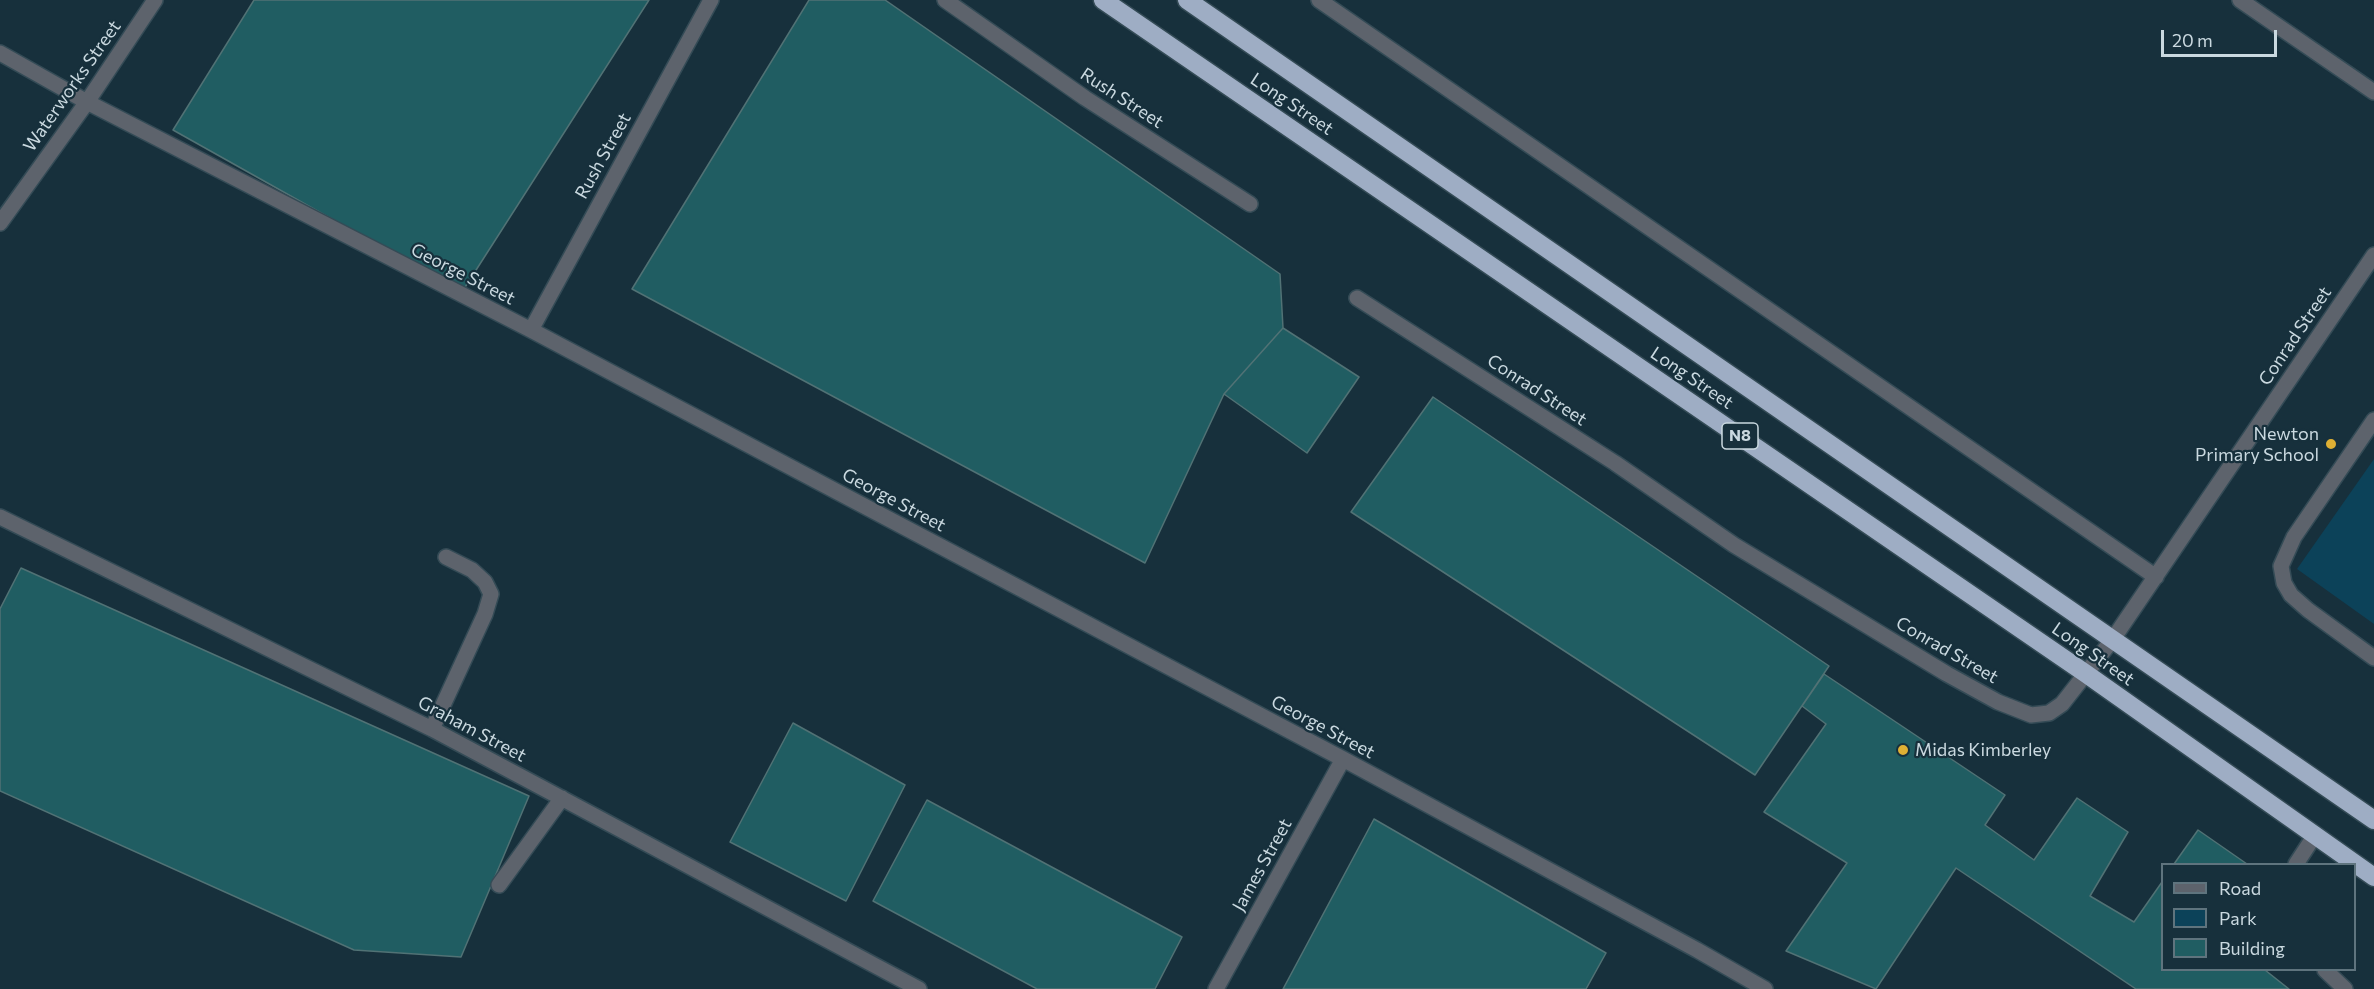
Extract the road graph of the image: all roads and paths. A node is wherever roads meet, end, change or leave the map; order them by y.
1 (156, 0) edge
2 (711, 0) edge
3 (945, 0) edge
4 (1103, 0) edge
5 (1187, 0) edge
6 (1319, 0) edge
7 (2240, 0) edge
8 (0, 53) edge
9 (2374, 92) edge
10 (87, 102) junction
11 (1250, 204) dead end
12 (0, 224) edge
13 (2374, 255) edge
14 (1357, 298) dead end
15 (531, 330) junction
16 (2374, 420) edge
17 (0, 517) edge
18 (446, 557) dead end
19 (2156, 577) junction
20 (2113, 639) junction
21 (2374, 658) edge
22 (2085, 673) junction
23 (432, 729) junction
24 (1343, 759) junction
25 (562, 798) junction
26 (2374, 820) edge
27 (2314, 835) junction
28 (2297, 863) edge
29 (2354, 863) edge
30 (2356, 864) edge
31 (2374, 877) edge
32 (499, 885) dead end
33 (2327, 971) edge
34 (919, 989) edge
35 (1216, 989) edge
36 (1764, 989) edge
37 (2345, 989) edge

1 - 10 street, Waterworks Street
2 - 15 street, Rush Street
3 - 11 street, Rush Street
4 - 22 highway, Long Street / N8
5 - 20 highway, Long Street / N8
6 - 19 street
7 - 9 street
8 - 10 street, George Street
10 - 12 street, Waterworks Street
10 - 15 street, George Street
13 - 19 street, Conrad Street
14 - 22 street, Conrad Street
15 - 24 street, George Street
16 - 21 street
17 - 23 street, Graham Street
18 - 23 street
19 - 20 street, Conrad Street
20 - 22 street, Conrad Street
20 - 26 highway, Long Street / N8
22 - 27 highway, Long Street / N8
23 - 25 street, Graham Street
24 - 35 street, James Street
24 - 36 street, George Street
25 - 32 street
25 - 34 street, Graham Street
27 - 28 street
27 - 29 highway, Long Street / N8
30 - 31 highway, Long Street / N8
33 - 37 street

